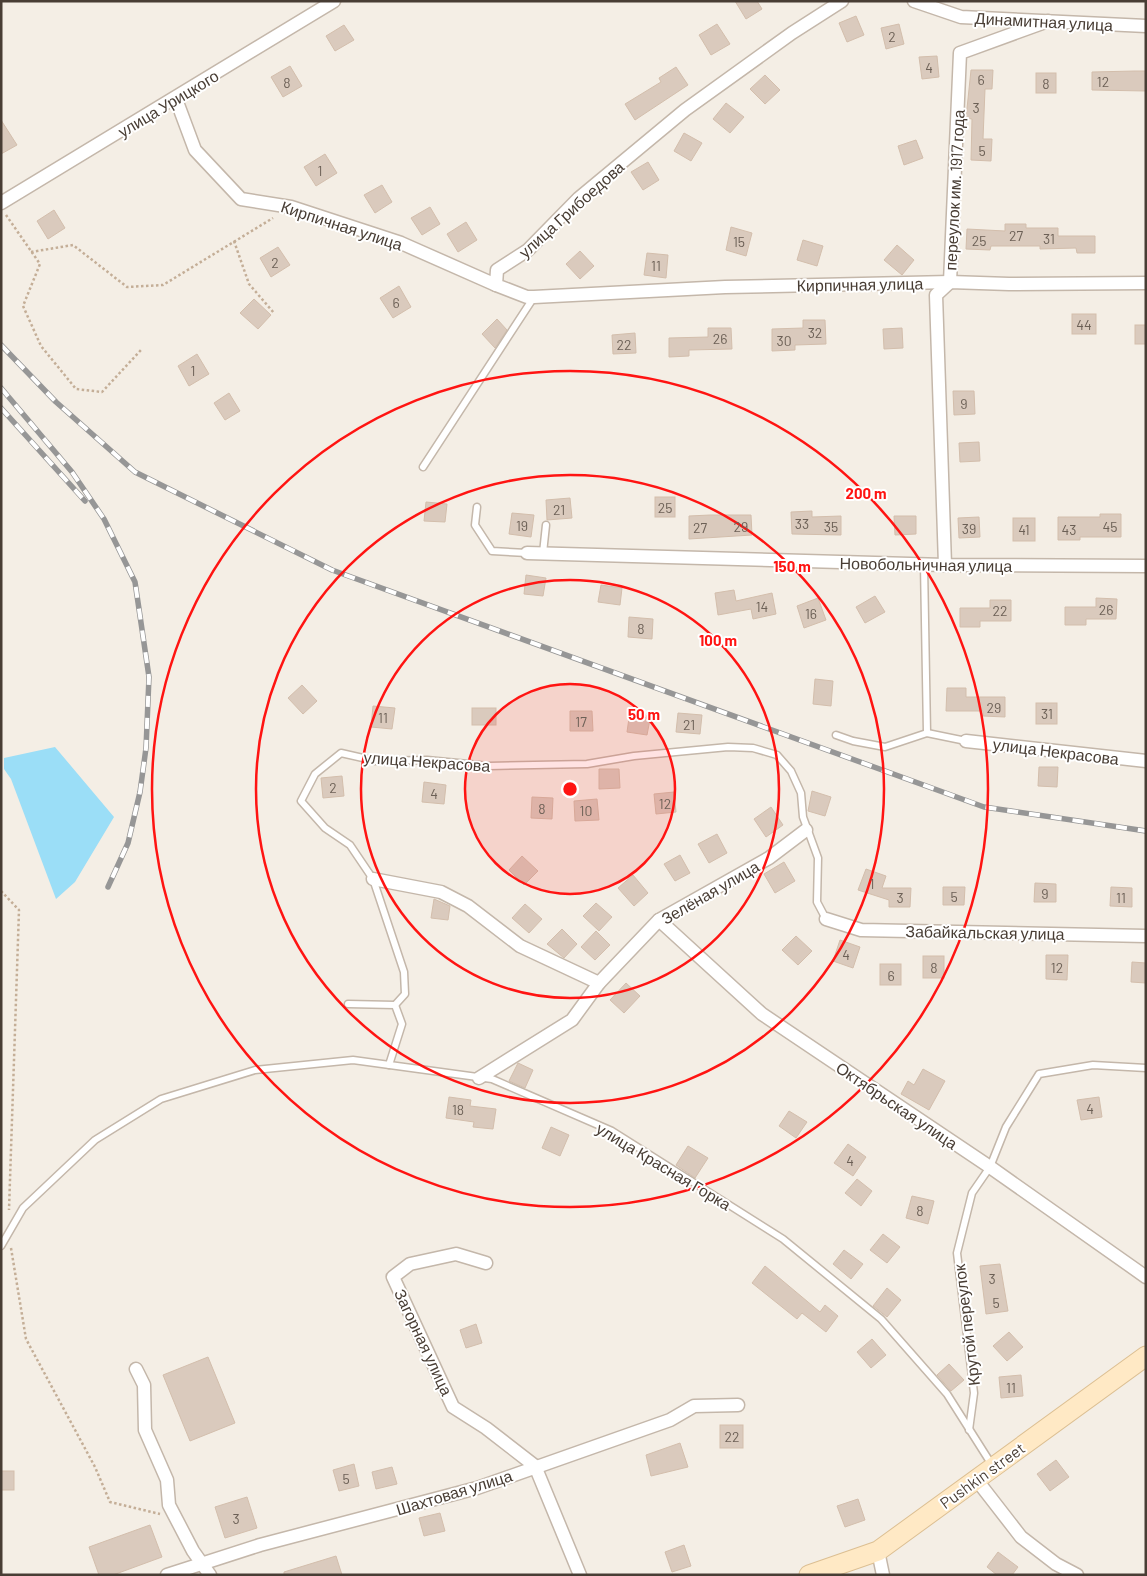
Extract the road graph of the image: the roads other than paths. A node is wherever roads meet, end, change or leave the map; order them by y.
1 (334, 1) edge
2 (842, 1) edge
3 (914, 1) edge
4 (1048, 21) junction
5 (1146, 26) edge
6 (176, 99) junction
7 (1, 203) edge
8 (950, 282) junction
9 (1146, 283) edge
10 (496, 285) junction
11 (534, 297) junction
12 (423, 467) dead end
13 (477, 506) dead end
14 (546, 525) dead end
15 (527, 553) joint
16 (543, 553) junction
17 (924, 564) junction
18 (945, 565) junction
19 (1146, 566) edge
20 (927, 733) junction
21 (836, 735) dead end
22 (966, 741) joint
23 (1146, 761) edge
24 (806, 830) junction
25 (373, 879) junction
26 (826, 919) joint
27 (658, 920) junction
28 (1146, 936) edge
29 (599, 983) junction
30 (348, 1004) dead end
31 (395, 1005) junction
32 (390, 1065) junction
33 (1146, 1068) edge
34 (479, 1078) junction
35 (990, 1168) junction
36 (1, 1246) edge
37 (486, 1263) dead end
38 (1146, 1277) edge
39 (1146, 1356) edge
40 (136, 1369) dead end
41 (738, 1405) dead end
42 (969, 1430) junction
43 (535, 1466) junction
44 (993, 1467) junction
45 (976, 1480) junction
46 (878, 1551) junction
47 (202, 1564) junction
48 (167, 1575) edge
49 (210, 1575) edge
50 (580, 1575) edge
51 (809, 1575) edge
52 (883, 1575) edge
53 (1077, 1575) edge

1 - 6 street, улица Урицкого
2 - 10 street, улица Грибоедова
3 - 4 street, Динамитная улица
4 - 5 street, Динамитная улица
4 - 8 street, переулок им. 1917 года
6 - 7 street, улица Урицкого
6 - 10 street, Кирпичная улица
8 - 9 street, Кирпичная улица
8 - 11 street, Кирпичная улица
8 - 18 street, переулок им. 1917 года
10 - 11 street
11 - 12 lane
13 - 15 lane
14 - 16 lane
15 - 16 street, Новобольничная улица
16 - 17 street, Новобольничная улица
17 - 18 street, Новобольничная улица
17 - 20 lane
18 - 19 street, Новобольничная улица
20 - 21 lane
20 - 22 lane
22 - 23 street, улица Некрасова
24 - 25 lane, улица Некрасова
24 - 26 lane
24 - 27 street, Зелёная улица
25 - 29 street
25 - 31 lane, улица Некрасова
26 - 28 street, Забайкальская улица
27 - 29 street, Зелёная улица
27 - 35 street, Октябрьская улица
29 - 34 street, Зелёная улица
30 - 31 lane
31 - 32 lane
32 - 34 lane, улица Красная Горка
32 - 36 lane, улица Красная Горка
33 - 35 lane, Крутой переулок
34 - 42 lane, улица Красная Горка
35 - 38 street, Октябрьская улица
35 - 42 lane, Крутой переулок
37 - 43 street, Загорная улица
39 - 44 street, Pushkin street
40 - 47 street
41 - 43 street, Шахтовая улица
42 - 44 lane, улица Красная Горка
43 - 47 street, Шахтовая улица
43 - 50 street
44 - 45 street, Pushkin street
45 - 46 street, Pushkin street
45 - 53 street
46 - 51 street, Pushkin street
46 - 52 street
47 - 48 street, Шахтовая улица
47 - 49 street

